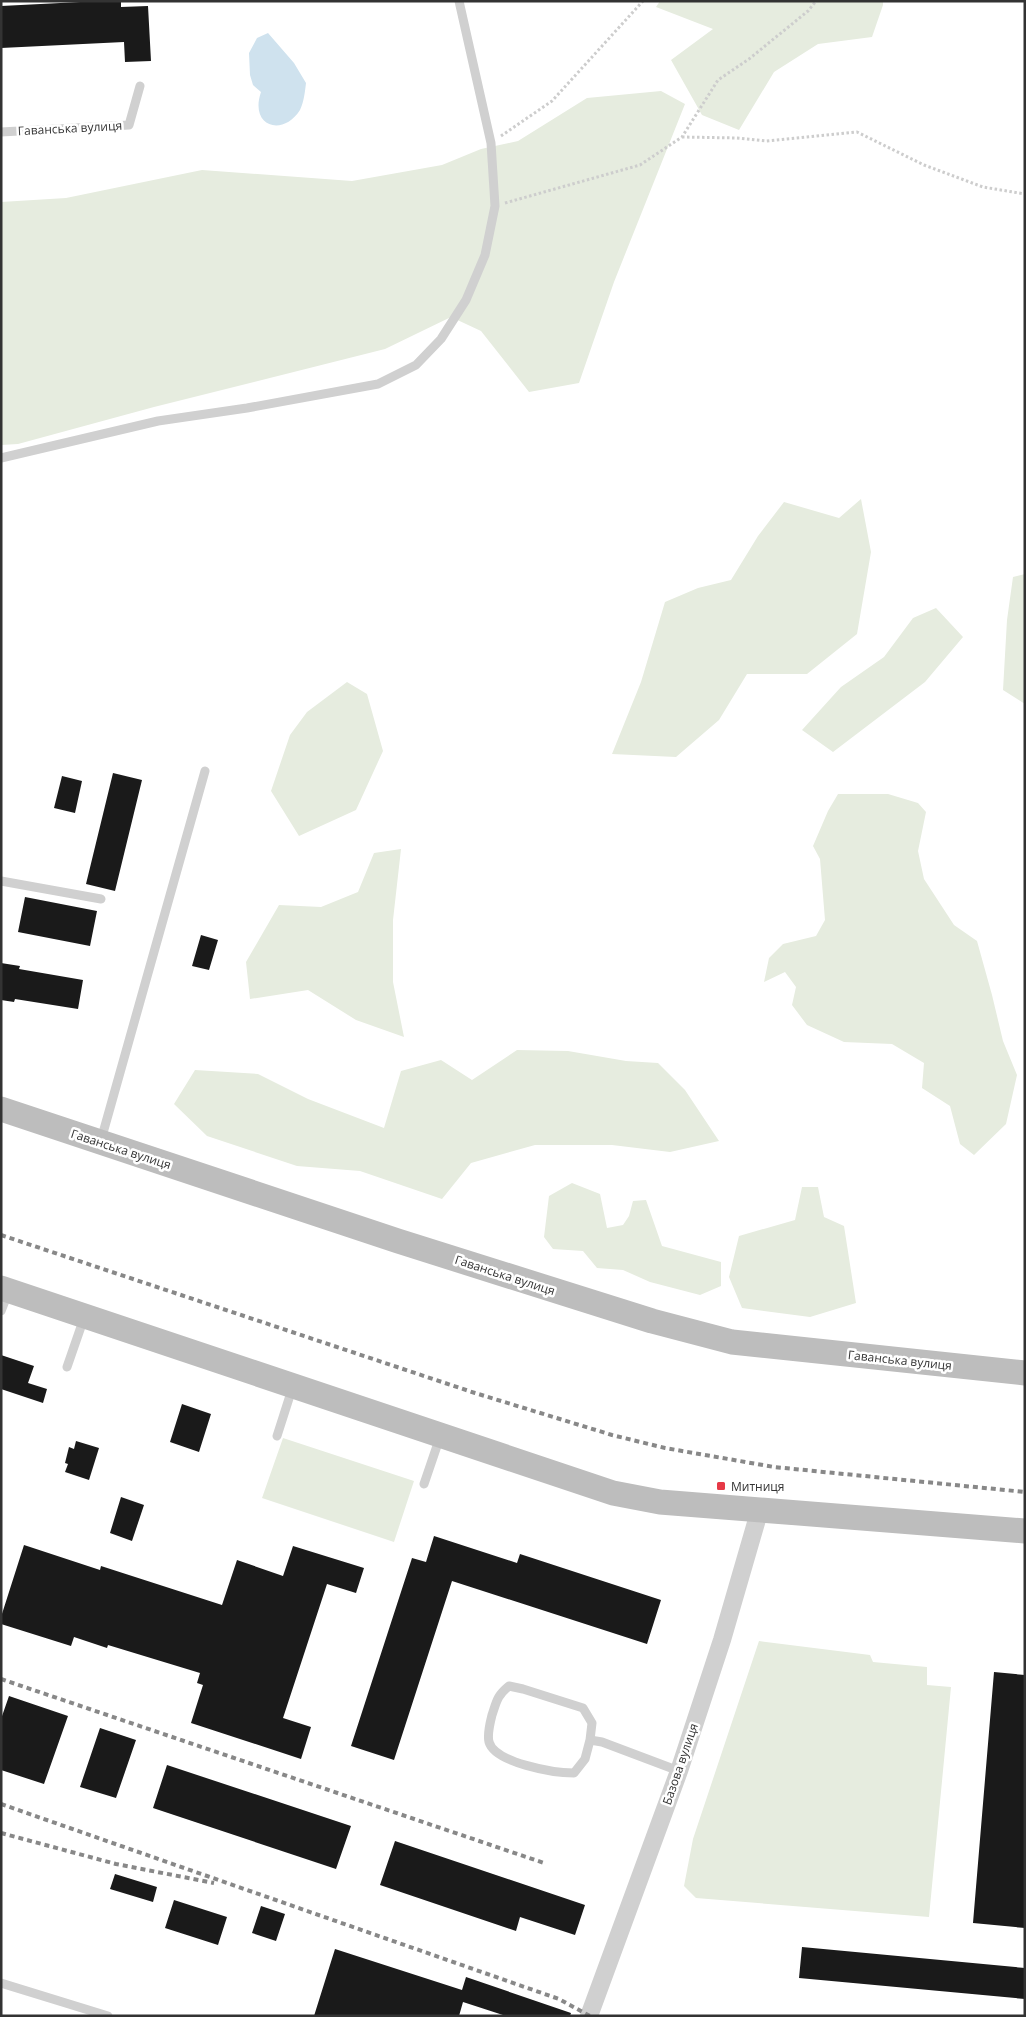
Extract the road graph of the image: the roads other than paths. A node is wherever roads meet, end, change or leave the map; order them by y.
1 (459, 1) edge
2 (140, 86) dead end
3 (1, 132) edge
4 (1, 458) edge
5 (205, 772) dead end
6 (1, 881) edge
7 (101, 899) dead end
8 (1, 1109) edge
9 (100, 1142) junction
10 (4, 1296) edge
11 (84, 1316) junction
12 (67, 1367) dead end
13 (1025, 1373) edge
14 (293, 1386) junction
15 (440, 1435) junction
16 (277, 1436) dead end
17 (424, 1484) dead end
18 (760, 1509) junction
19 (1025, 1531) edge
20 (590, 1740) junction
21 (679, 1771) junction
22 (1, 1983) edge
23 (108, 2016) edge
24 (589, 2016) edge

1 - 4 lane
2 - 3 lane, Гаванська вулиця
5 - 9 lane
6 - 7 lane
8 - 9 main road, Гаванська вулиця
9 - 13 main road, Гаванська вулиця
10 - 11 main road
11 - 12 lane
11 - 14 main road
14 - 15 main road
14 - 16 lane
15 - 17 lane
15 - 18 main road
18 - 19 main road
18 - 21 street, Базова вулиця
20 - 20 lane
20 - 21 lane
21 - 24 street, Базова вулиця
22 - 23 lane

